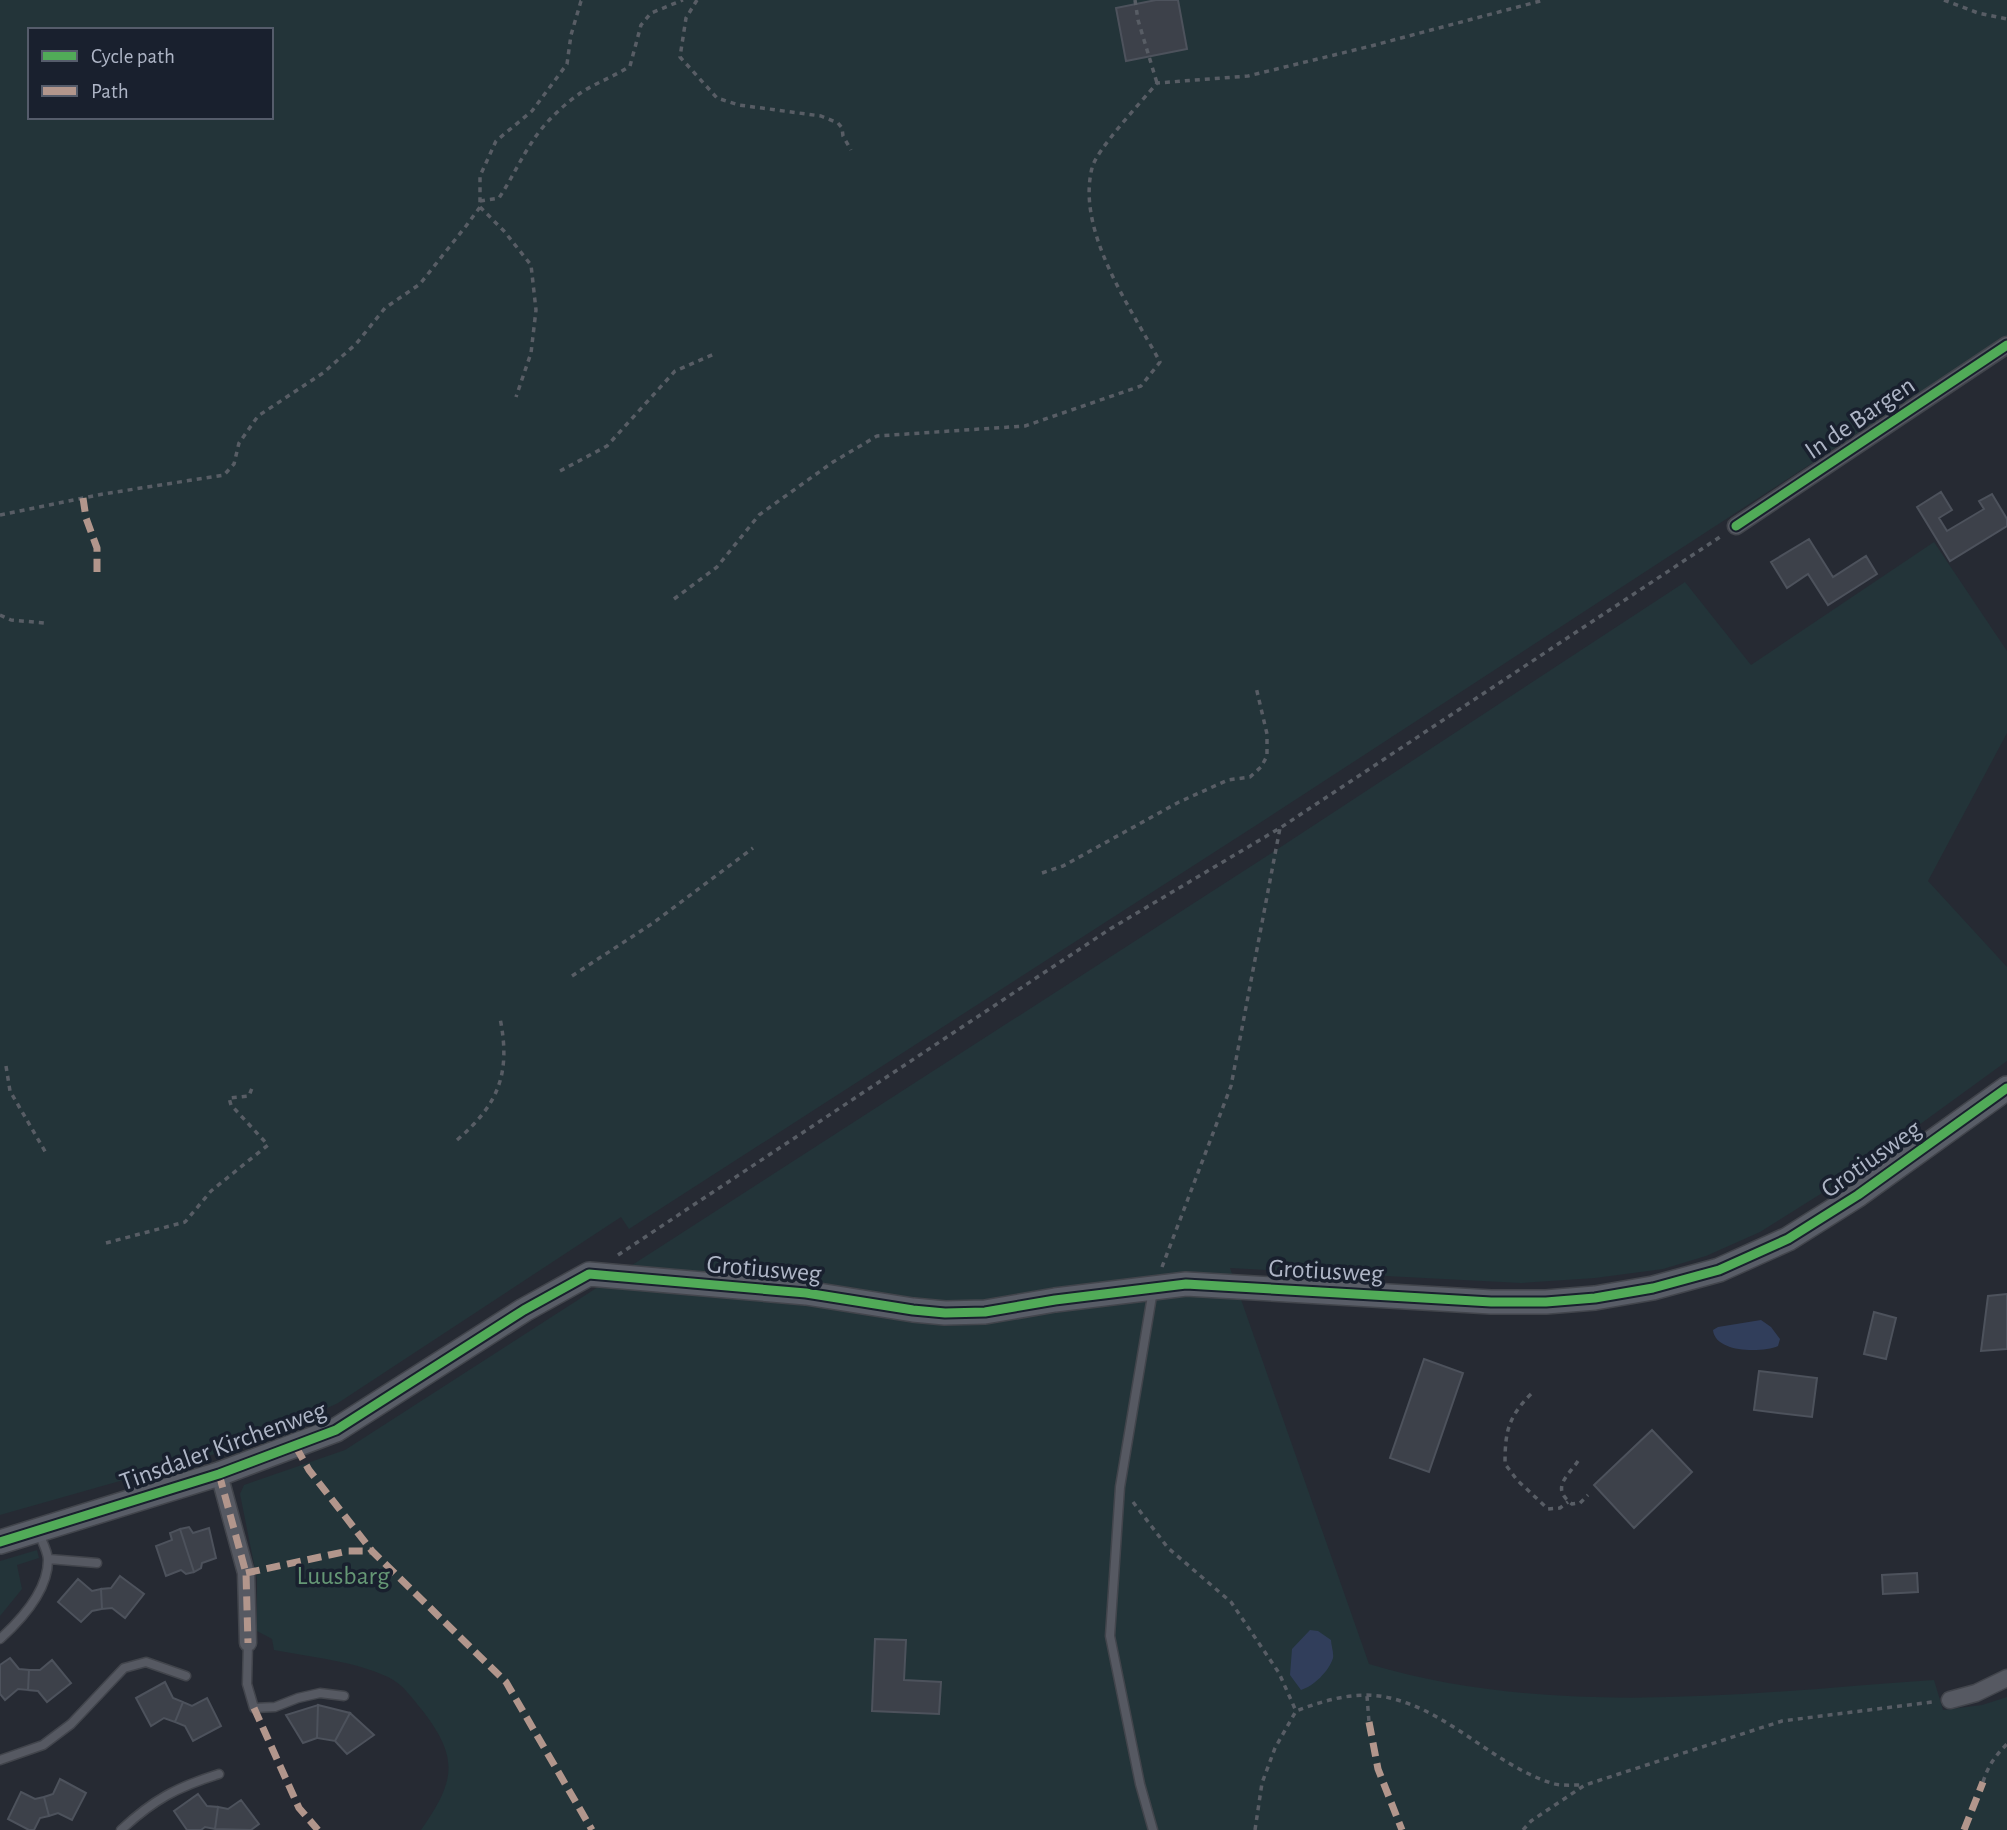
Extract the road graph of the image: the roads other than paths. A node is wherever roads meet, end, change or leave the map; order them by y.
1 (2007, 345) edge
2 (1736, 526) road end
3 (2007, 1088) edge
4 (589, 1274) joint
5 (1153, 1290) junction
6 (219, 1474) junction
7 (38, 1531) junction
8 (0, 1542) edge
9 (48, 1559) junction
10 (97, 1563) dead end
11 (0, 1639) edge
12 (248, 1643) joint
13 (186, 1676) dead end
14 (2007, 1678) edge
15 (344, 1696) dead end
16 (1950, 1700) road end
17 (0, 1760) edge
18 (219, 1774) dead end
19 (121, 1830) edge
20 (1153, 1830) edge

1 - 2 street, In de Bargen
3 - 5 street, Grotiusweg
4 - 5 street, Grotiusweg
4 - 6 street, Tinsdaler Kirchenweg
5 - 20 lane
6 - 7 street, Tinsdaler Kirchenweg
6 - 12 street, Tinsdaler Kirchenweg
7 - 8 street, Tinsdaler Kirchenweg
7 - 9 lane
9 - 10 lane
9 - 11 lane
12 - 15 lane
13 - 17 lane
14 - 16 street
18 - 19 lane

